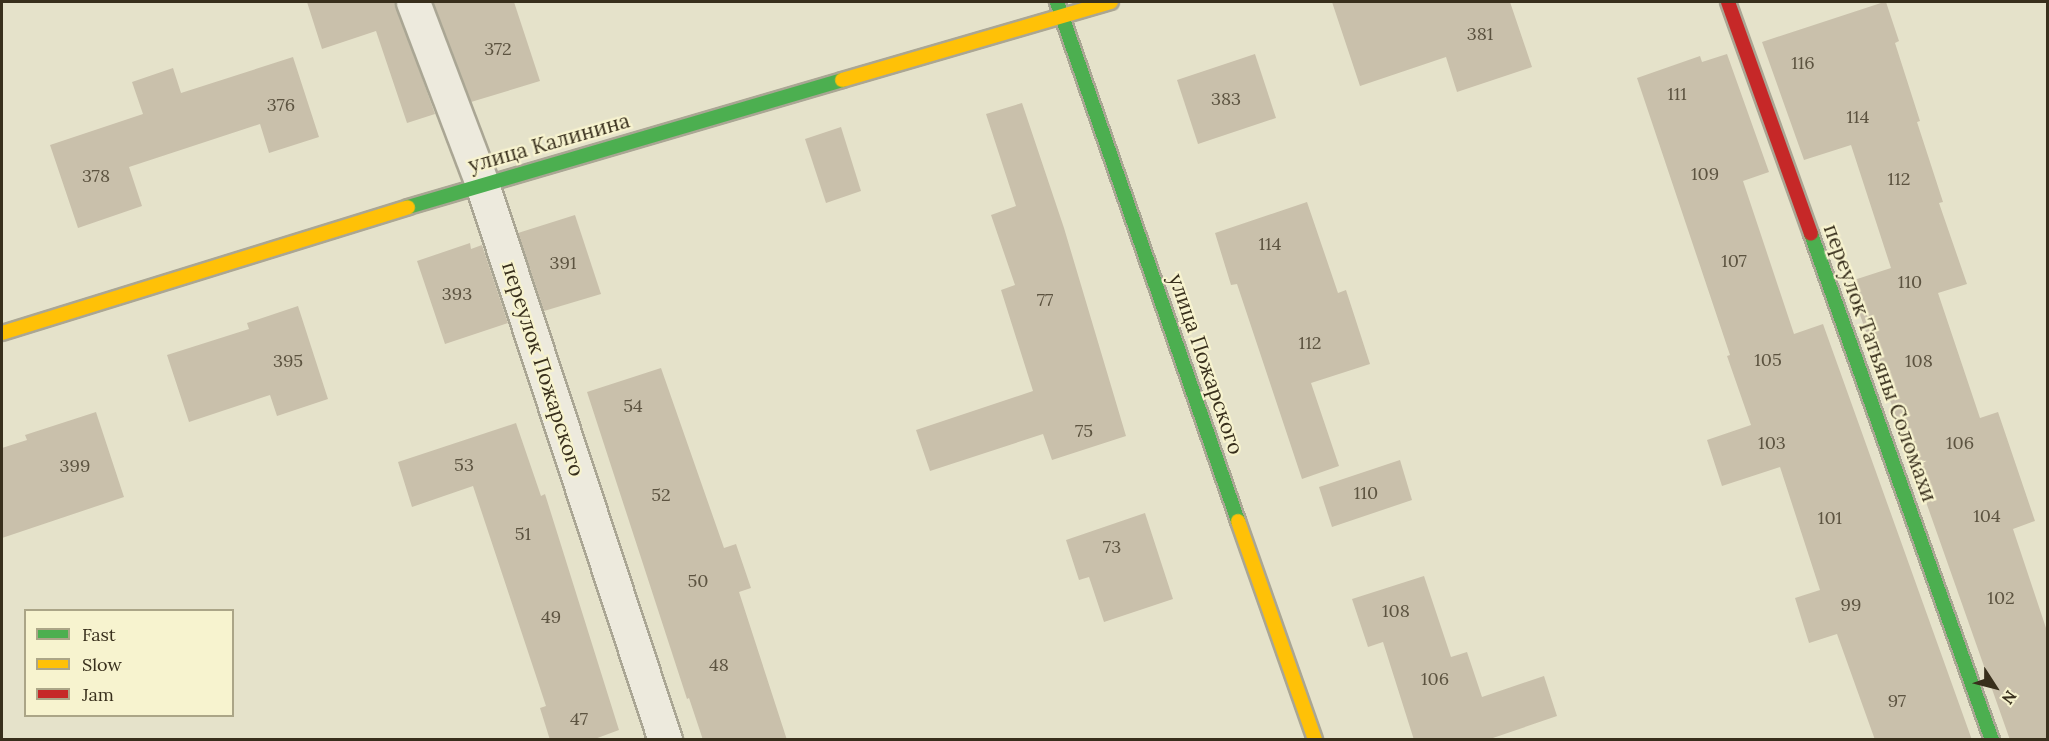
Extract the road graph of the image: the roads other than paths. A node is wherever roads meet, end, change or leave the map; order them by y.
1 (413, 2) edge
2 (1057, 2) edge
3 (1110, 2) edge
4 (1728, 2) edge
5 (1063, 17) junction
6 (482, 184) junction
7 (2, 333) edge
8 (665, 740) edge
9 (1314, 740) edge
10 (1992, 740) edge

1 - 6 street, переулок Пожарского
2 - 5 street, улица Пожарского
3 - 5 street, улица Калинина
4 - 10 street, переулок Татьяны Соломахи
5 - 6 street, улица Калинина
5 - 9 street, улица Пожарского
6 - 7 street, улица Калинина
6 - 8 street, переулок Пожарского

